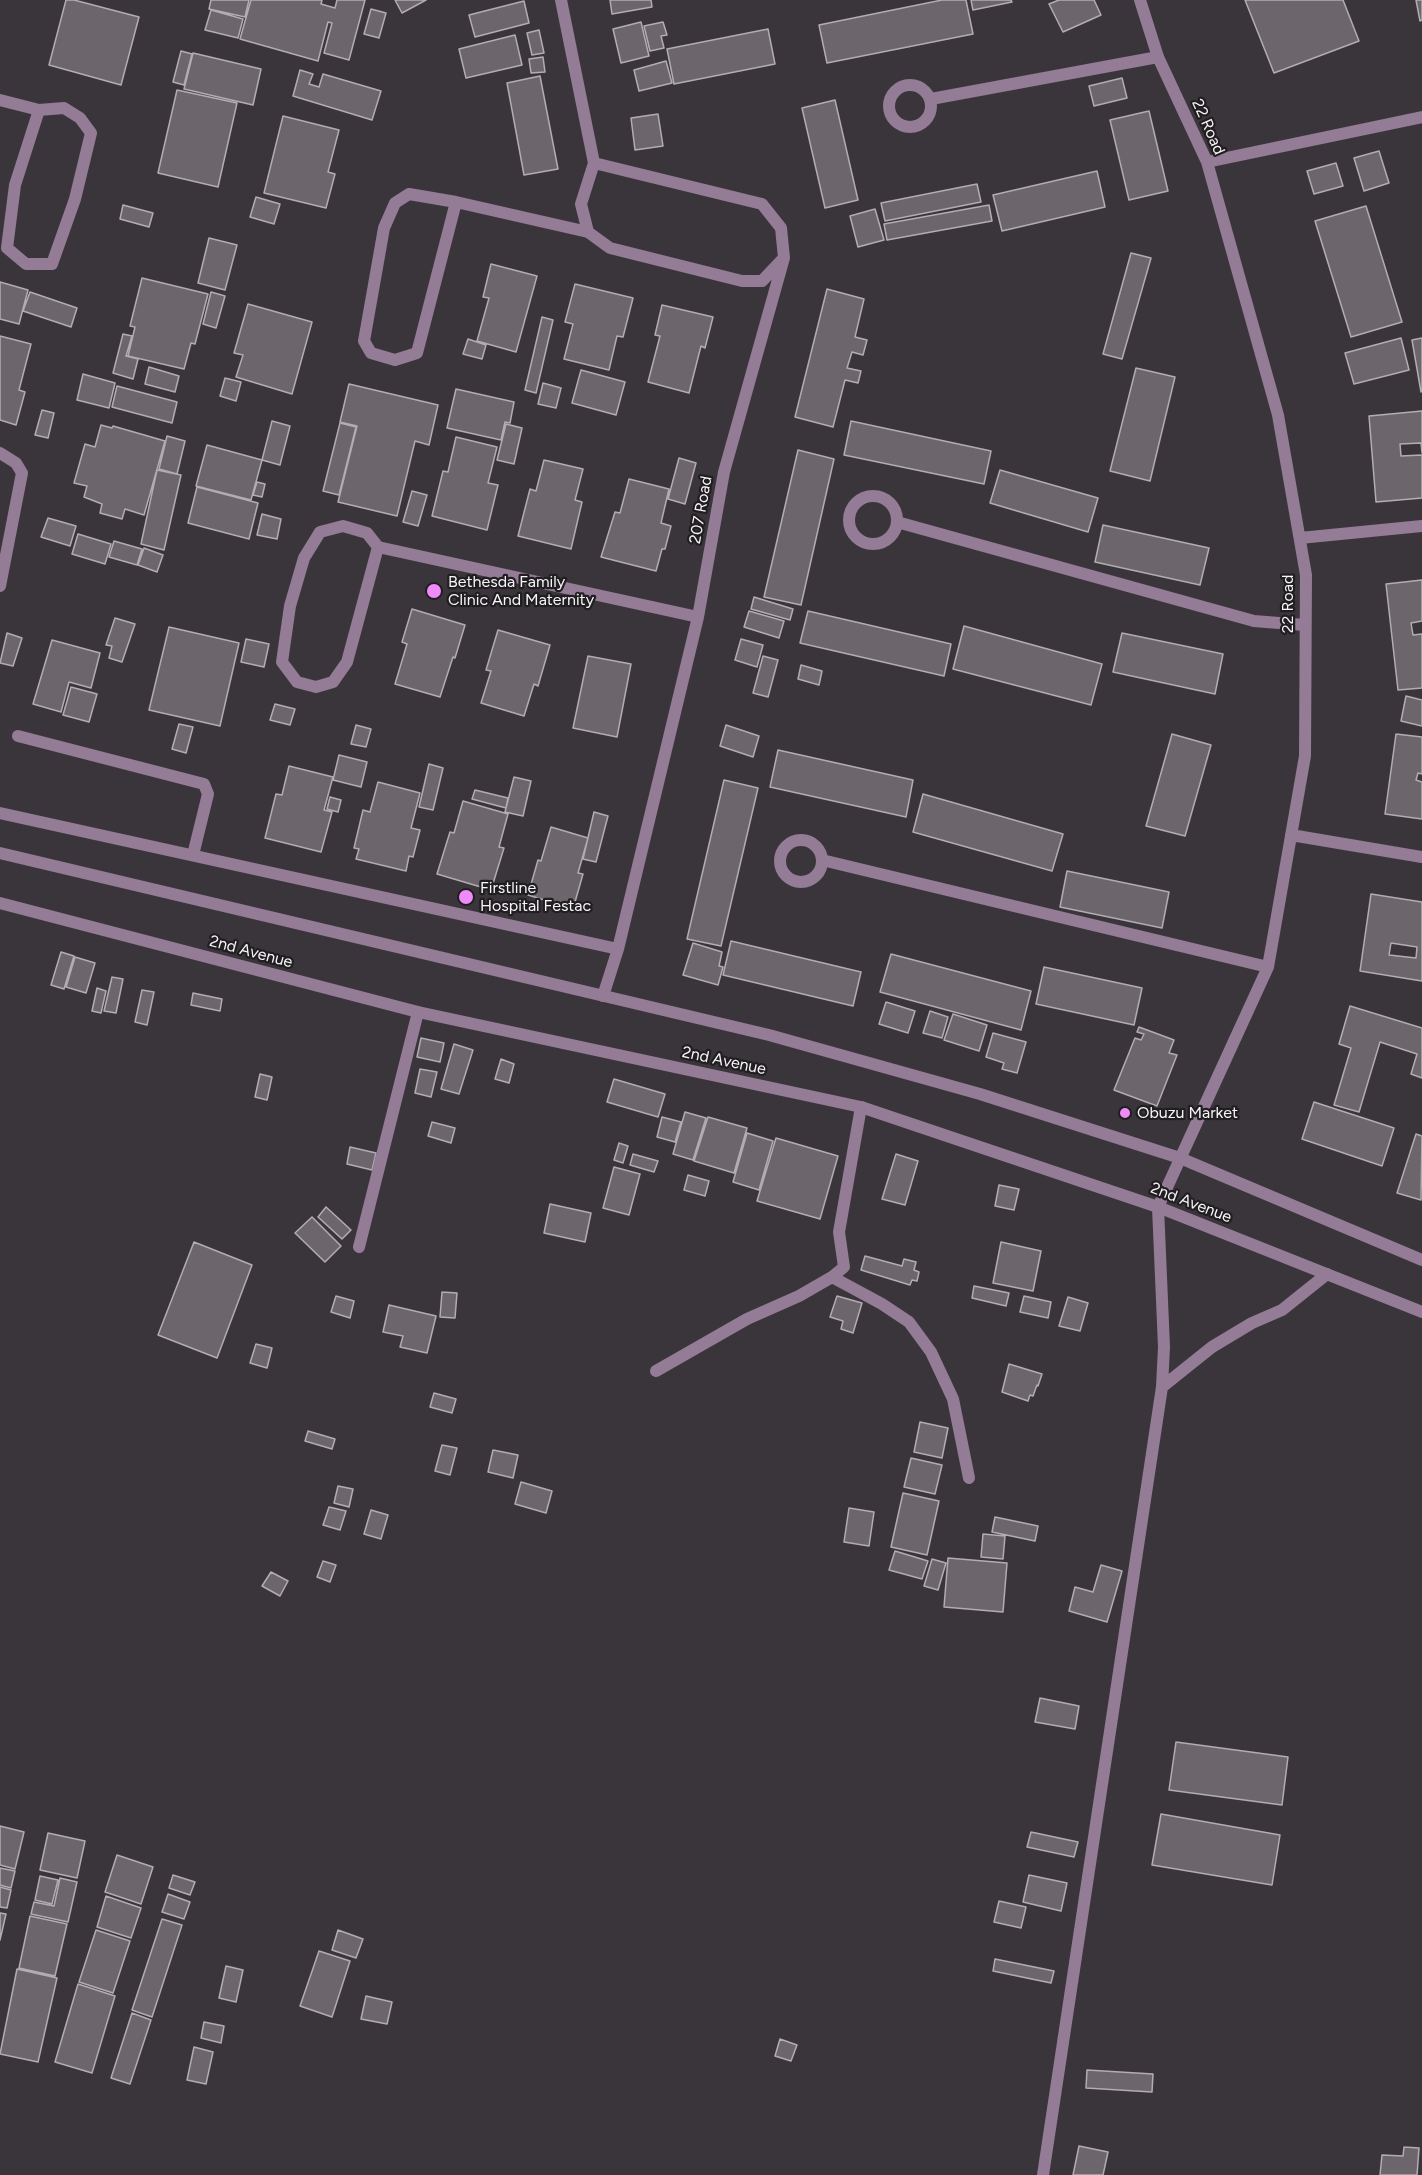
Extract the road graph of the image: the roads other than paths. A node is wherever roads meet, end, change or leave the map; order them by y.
1 (561, 0) edge
2 (1140, 0) edge
3 (1158, 57) junction
4 (931, 99) dead end
5 (0, 100) edge
6 (39, 110) junction
7 (1422, 117) edge
8 (1207, 162) junction
9 (594, 163) junction
10 (456, 202) junction
11 (588, 232) junction
12 (784, 258) junction
13 (0, 453) edge
14 (897, 522) dead end
15 (1422, 526) edge
16 (1299, 538) junction
17 (378, 547) junction
18 (0, 586) edge
19 (698, 617) junction
20 (1304, 625) junction
21 (18, 735) dead end
22 (0, 813) edge
23 (1291, 836) junction
24 (0, 852) edge
25 (193, 855) junction
26 (1422, 857) edge
27 (822, 860) dead end
28 (0, 903) edge
29 (618, 950) junction
30 (1268, 967) junction
31 (603, 996) junction
32 (417, 1012) junction
33 (861, 1107) junction
34 (1180, 1158) junction
35 (1158, 1207) junction
36 (359, 1247) dead end
37 (1422, 1260) edge
38 (1327, 1274) junction
39 (832, 1277) junction
40 (1422, 1312) edge
41 (656, 1371) dead end
42 (1162, 1387) junction
43 (969, 1478) dead end
44 (1043, 2175) edge

1 - 9 street
2 - 3 street, 22 Road
3 - 4 street
3 - 8 street, 22 Road
5 - 6 street
6 - 6 street
7 - 8 street
8 - 16 street, 22 Road
9 - 11 street
9 - 12 street, 207 Road
10 - 10 street
10 - 11 street
11 - 12 street
12 - 19 street, 207 Road
13 - 18 street
14 - 20 street
15 - 16 street
16 - 20 street, 22 Road
17 - 17 street
17 - 19 street
19 - 29 street, 207 Road
20 - 23 street, 22 Road
21 - 25 street
22 - 25 street
23 - 26 street
23 - 30 street, 22 Road
24 - 31 street
25 - 29 street
27 - 30 street
28 - 32 street, 2nd Avenue
29 - 31 street, 207 Road
30 - 34 street, 22 Road
31 - 34 street
32 - 33 street, 2nd Avenue
32 - 36 street
33 - 35 street, 2nd Avenue
33 - 39 street
34 - 35 street, 22 Road
34 - 37 street
35 - 38 street, 2nd Avenue
35 - 42 street
38 - 40 street, 2nd Avenue
38 - 42 street
39 - 41 street
39 - 43 street
42 - 44 street

